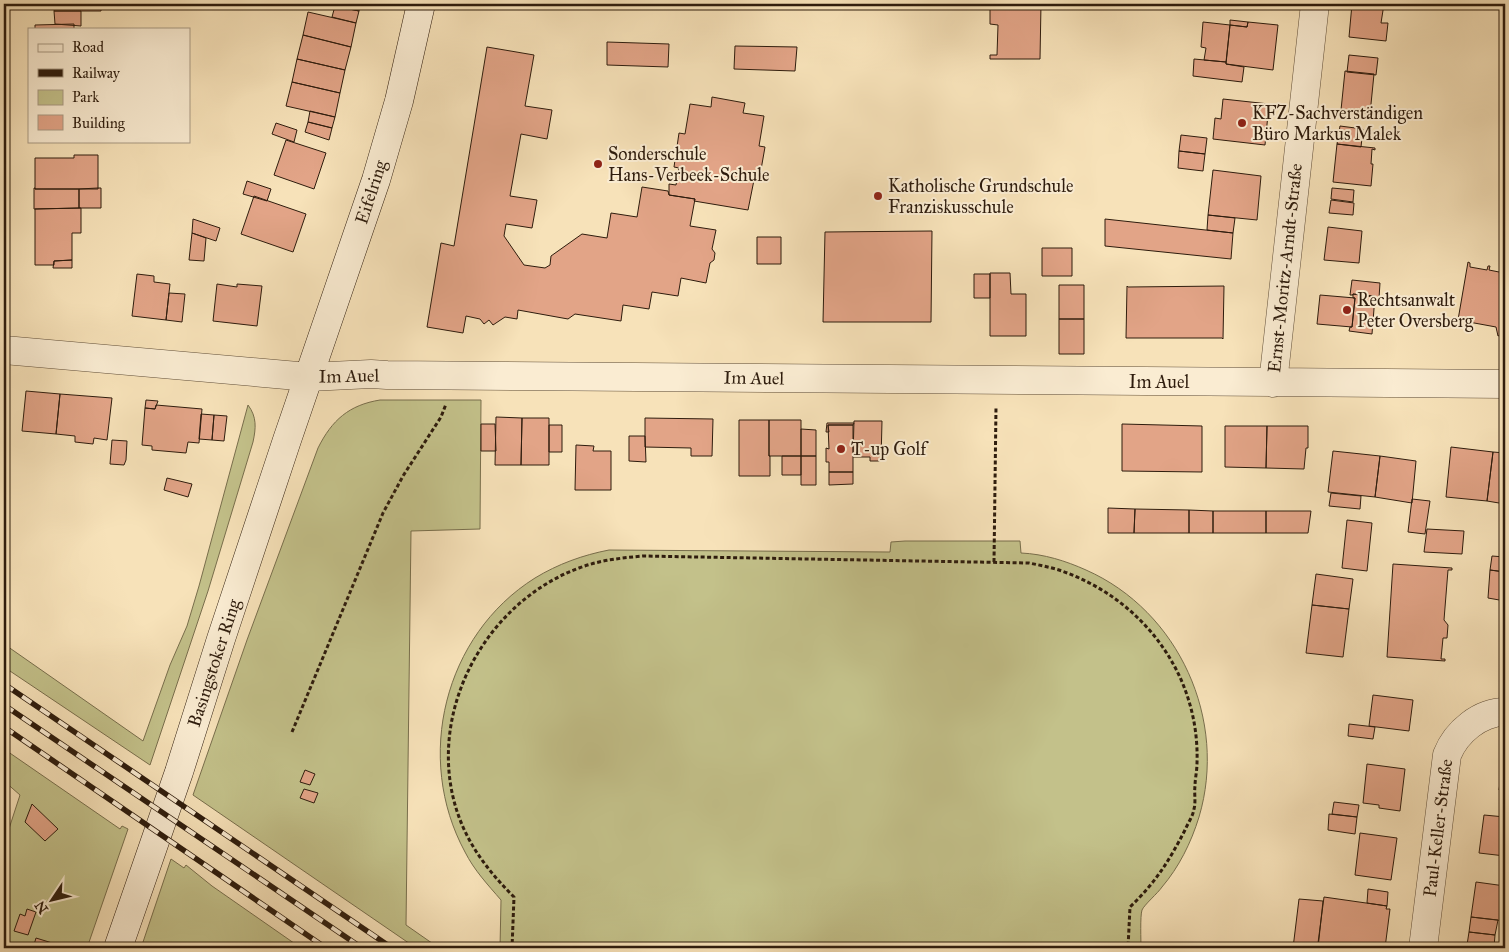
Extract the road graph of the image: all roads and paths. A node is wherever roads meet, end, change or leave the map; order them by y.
1 (421, 4) edge
2 (1314, 4) edge
3 (4, 350) edge
4 (450, 376) junction
5 (310, 377) junction
6 (997, 381) junction
7 (1273, 383) junction
8 (1505, 384) edge
9 (994, 562) junction
10 (1505, 712) edge
11 (292, 732) dead end
12 (118, 948) edge
13 (559, 948) edge
14 (1128, 948) edge
15 (1423, 948) edge

1 - 5 street, Eifelring
2 - 7 street, Ernst-Moritz-Arndt-Straße
3 - 5 street, Im Auel
4 - 5 street, Im Auel
4 - 6 street, Im Auel
4 - 11 path
5 - 12 street, Basingstoker Ring
6 - 7 street, Im Auel
6 - 9 path
7 - 8 street, Im Auel
9 - 13 path
9 - 14 path
10 - 15 street, Paul-Keller-Straße

